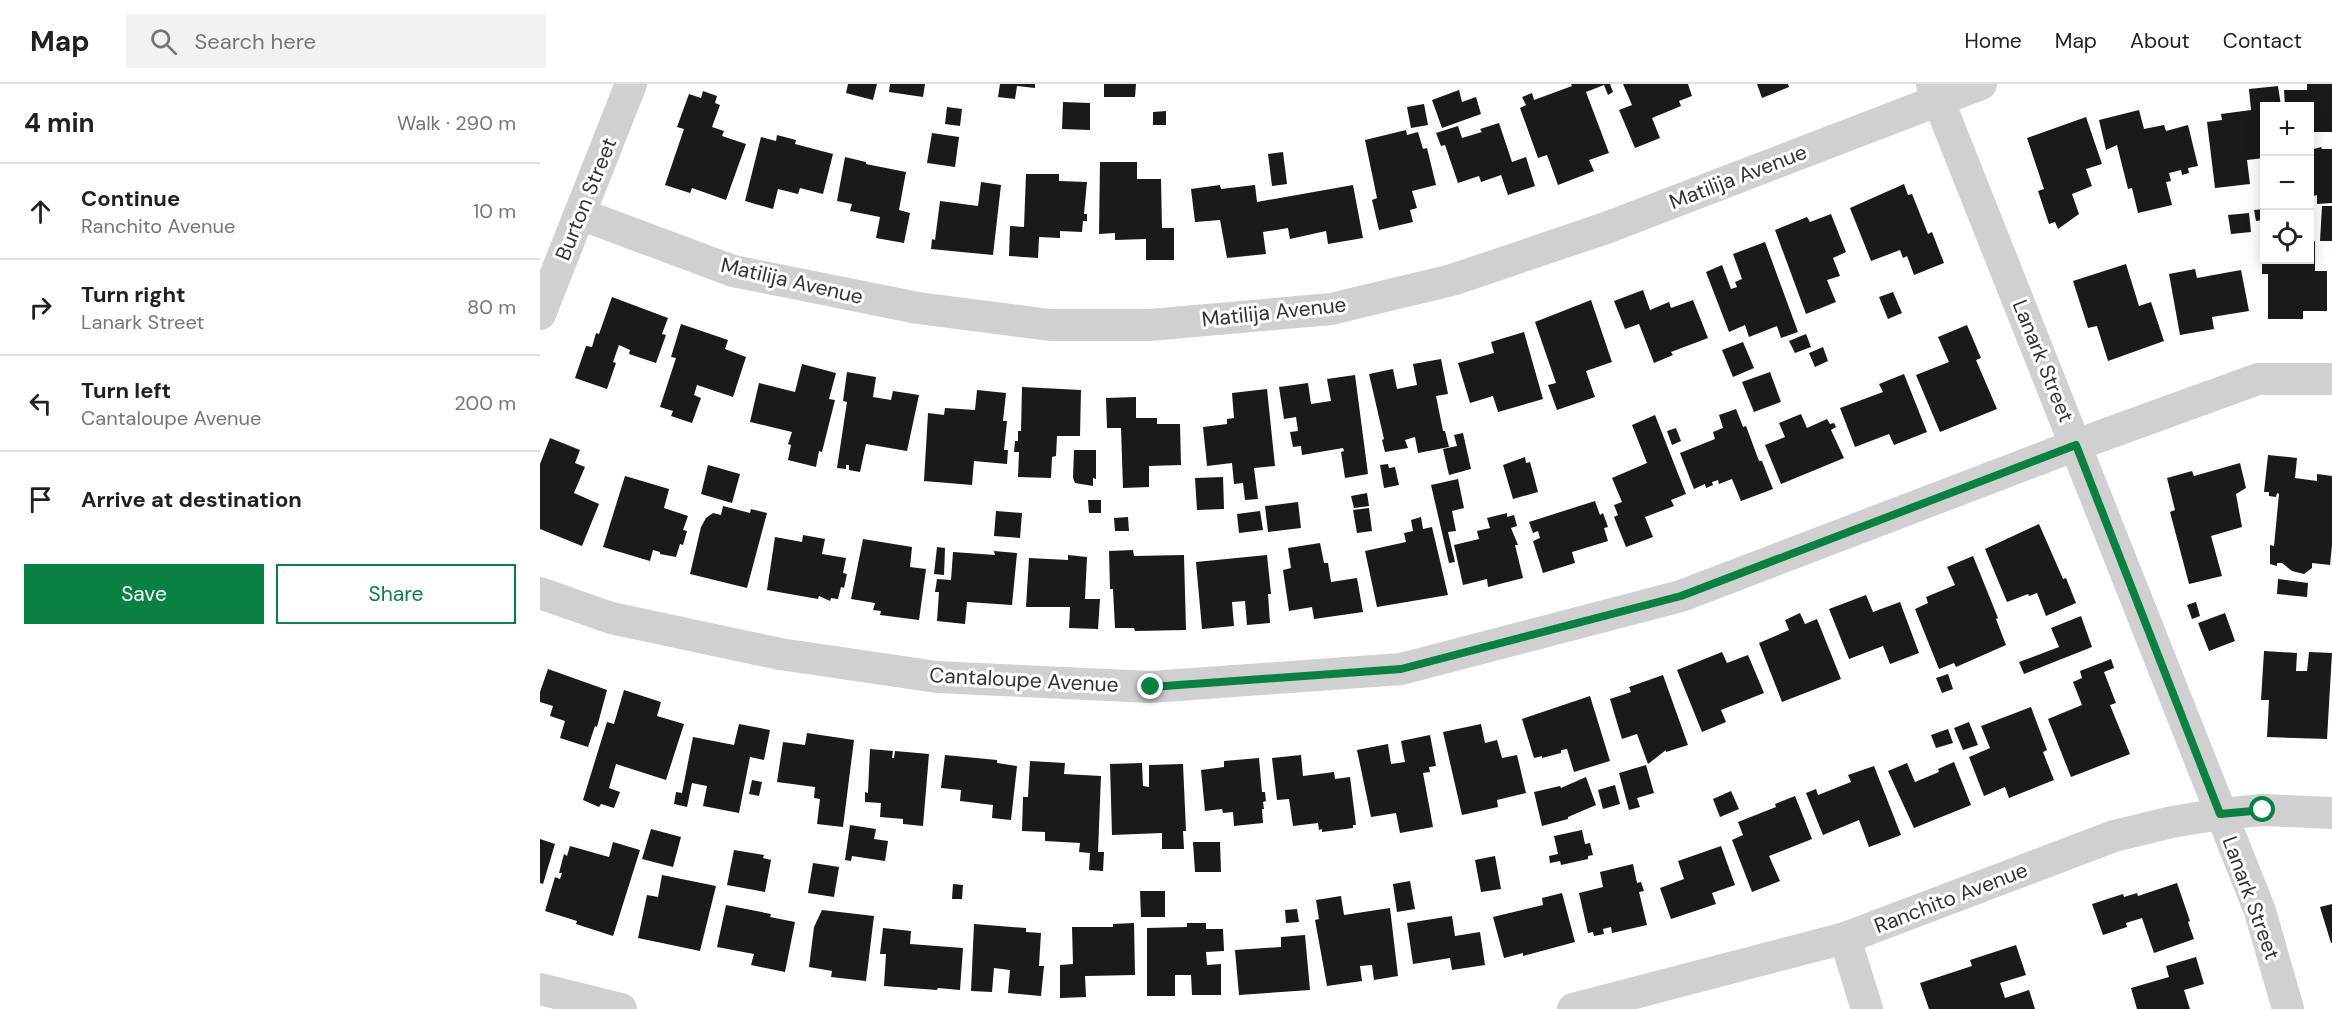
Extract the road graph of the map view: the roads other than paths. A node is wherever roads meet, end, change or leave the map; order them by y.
1 (631, 84) edge
2 (1981, 84) edge
3 (1935, 92) edge
4 (580, 214) junction
5 (540, 314) edge
6 (2332, 380) edge
7 (2076, 445) junction
8 (540, 593) edge
9 (2332, 813) edge
10 (2220, 814) junction
11 (1845, 938) junction
12 (540, 989) edge
13 (621, 1009) edge
14 (1573, 1009) edge
15 (1867, 1009) edge
16 (2288, 1009) edge

1 - 4 street, Burton Street
2 - 3 street, Matilija Avenue
3 - 4 street, Matilija Avenue
3 - 7 street, Lanark Street
4 - 5 street, Burton Street
6 - 7 street, Cantaloupe Avenue
7 - 8 street, Cantaloupe Avenue
7 - 10 street, Lanark Street
9 - 10 street, Ranchito Avenue
10 - 11 street, Ranchito Avenue
10 - 16 street, Lanark Street
11 - 14 street, Ranchito Avenue
11 - 15 street
12 - 13 street

